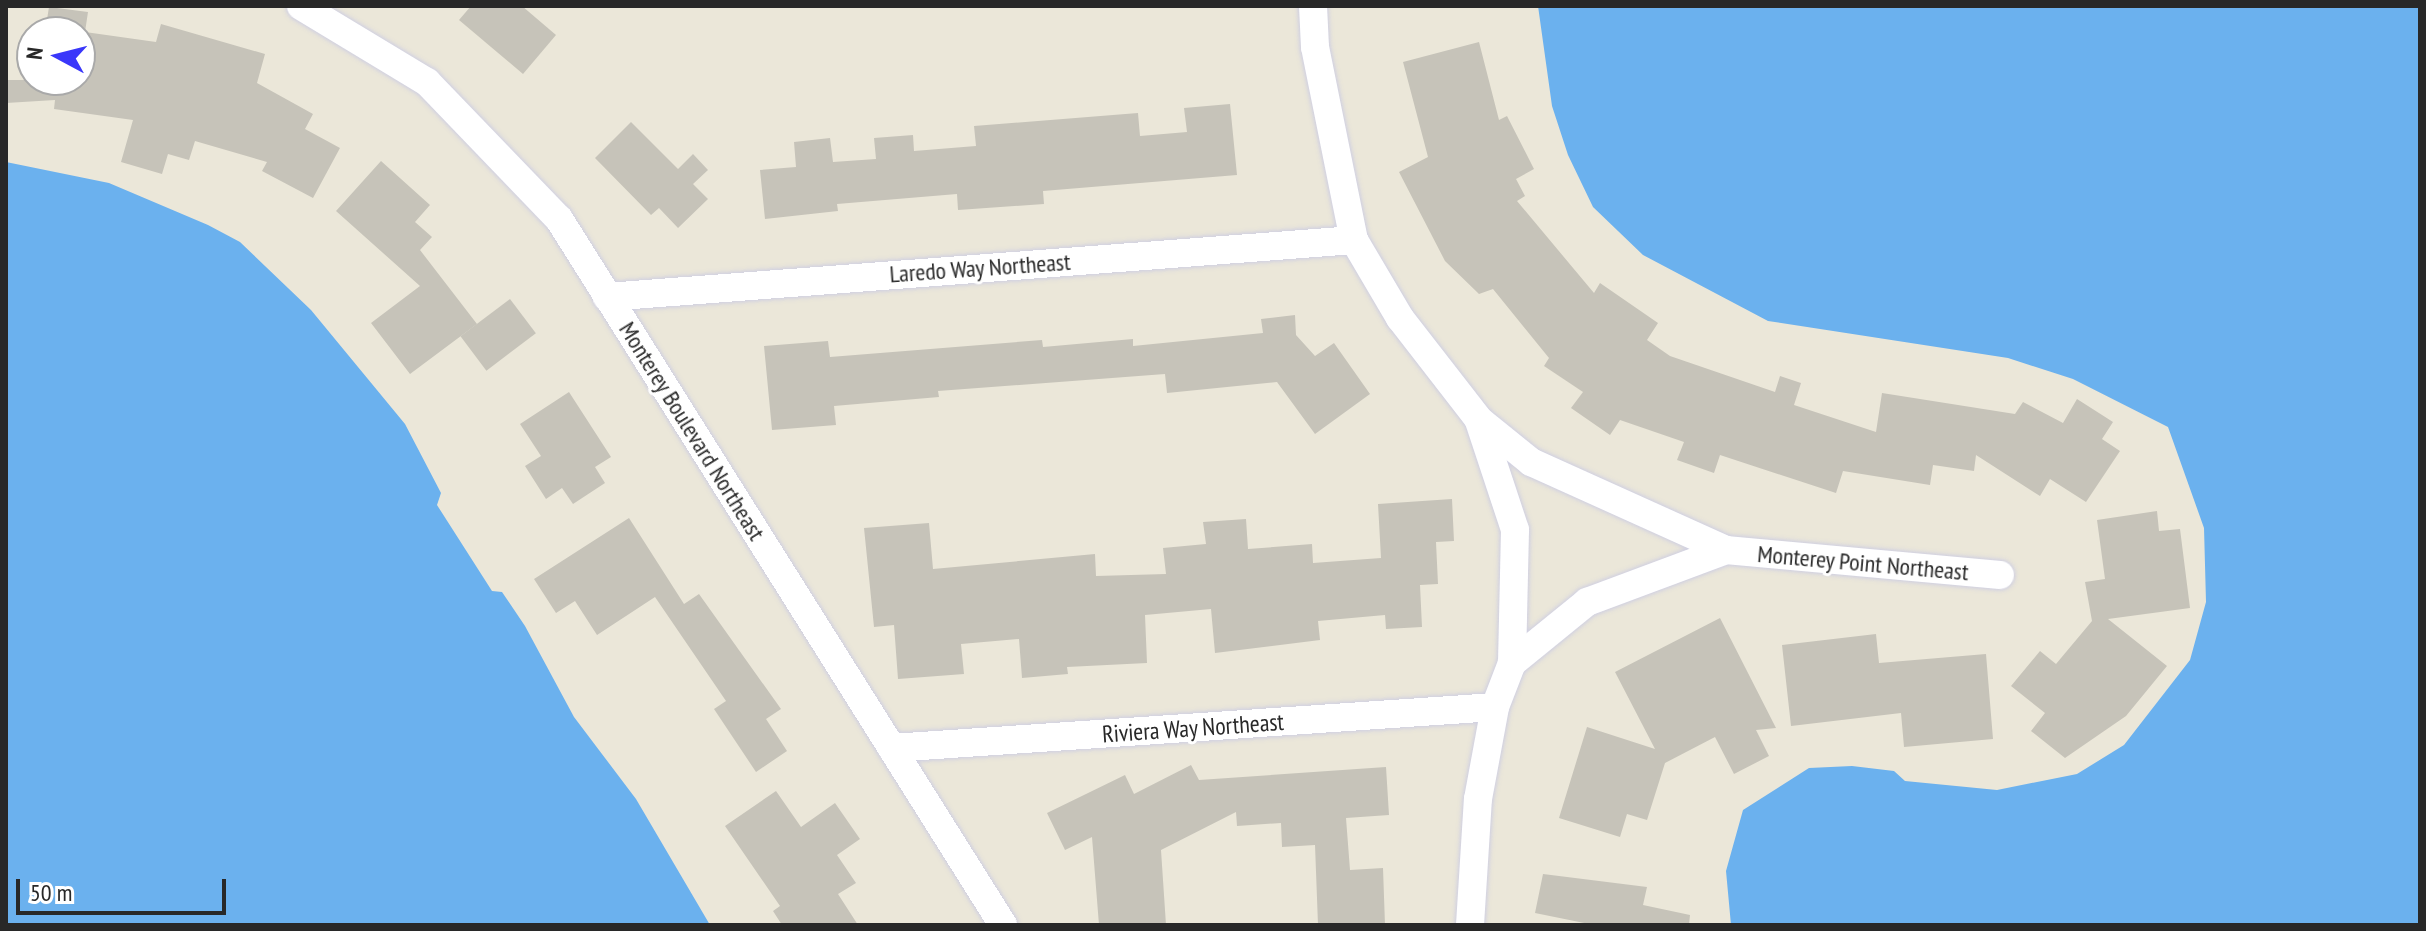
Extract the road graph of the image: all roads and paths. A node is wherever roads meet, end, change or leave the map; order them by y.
1 (1313, 6) edge
2 (304, 7) edge
3 (1354, 240) junction
4 (607, 297) junction
5 (1479, 420) junction
6 (1726, 550) junction
7 (2000, 575) dead end
8 (1512, 663) junction
9 (1495, 707) junction
10 (892, 748) junction
11 (1003, 925) edge
12 (1470, 925) edge

1 - 3 street
2 - 4 street, Monterey Boulevard Northeast
3 - 4 street, Laredo Way Northeast
3 - 5 street
4 - 10 street, Monterey Boulevard Northeast
5 - 6 street
5 - 8 street
6 - 7 street, Monterey Point Northeast
6 - 8 street
8 - 9 street
9 - 10 street, Riviera Way Northeast
9 - 12 street
10 - 11 street, Monterey Boulevard Northeast

